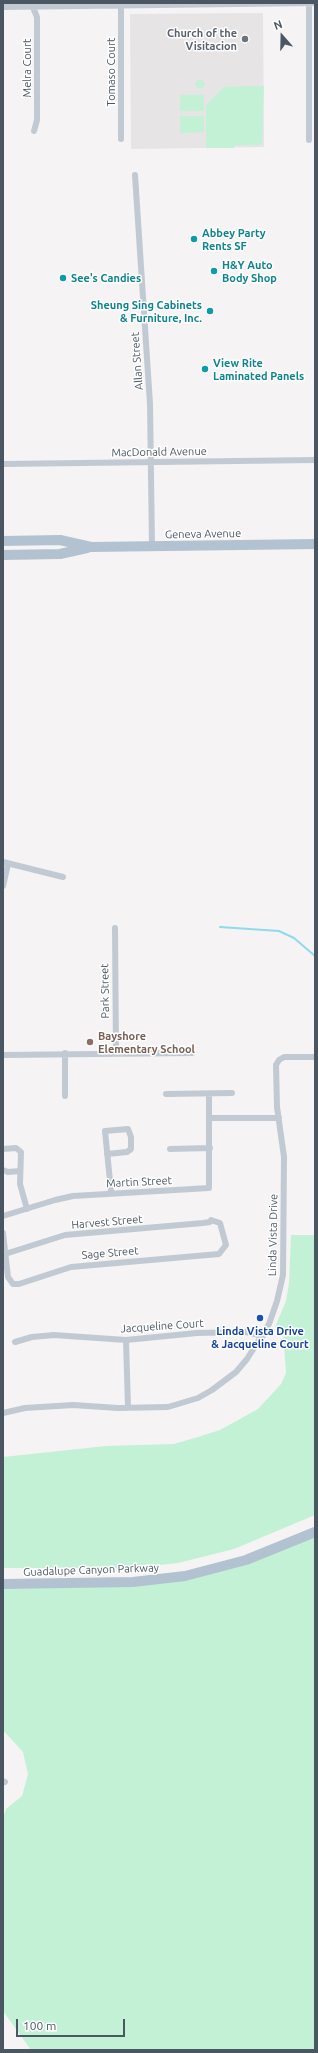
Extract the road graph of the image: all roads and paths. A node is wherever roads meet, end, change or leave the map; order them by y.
1 (309, 3) edge
2 (315, 3) edge
3 (121, 4) edge
4 (217, 4) edge
5 (32, 5) edge
6 (3, 7) edge
7 (34, 131) dead end
8 (121, 140) dead end
9 (309, 140) dead end
10 (135, 175) dead end
11 (315, 460) edge
12 (151, 462) junction
13 (3, 464) edge
14 (3, 541) edge
15 (315, 544) edge
16 (152, 546) junction
17 (91, 547) junction
18 (3, 555) edge
19 (6, 863) edge
20 (63, 877) dead end
21 (3, 886) edge
22 (115, 928) dead end
23 (65, 1053) junction
24 (116, 1053) junction
25 (192, 1053) dead end
26 (3, 1055) edge
27 (315, 1057) edge
28 (166, 1094) dead end
29 (209, 1094) junction
30 (232, 1094) dead end
31 (65, 1096) dead end
32 (210, 1118) junction
33 (279, 1118) junction
34 (210, 1148) junction
35 (3, 1149) edge
36 (170, 1149) dead end
37 (107, 1154) junction
38 (3, 1170) edge
39 (20, 1171) junction
40 (111, 1193) junction
41 (27, 1209) junction
42 (3, 1216) edge
43 (210, 1220) joint
44 (3, 1234) edge
45 (5, 1254) junction
46 (263, 1336) junction
47 (126, 1340) junction
48 (15, 1342) dead end
49 (128, 1408) junction
50 (3, 1412) edge
51 (315, 1532) edge
52 (3, 1584) edge

1 - 2 street
1 - 4 street
1 - 9 street
3 - 4 street
3 - 5 street
3 - 8 street, Tomaso Court
5 - 6 street
5 - 7 street, Melra Court
10 - 12 street, Allan Street
11 - 12 street, MacDonald Avenue
12 - 13 street, MacDonald Avenue
12 - 16 street, Allan Street
14 - 17 main road, Geneva Avenue
15 - 16 main road, Geneva Avenue
16 - 17 main road, Geneva Avenue
17 - 18 main road, Geneva Avenue
19 - 20 street
19 - 21 street
22 - 24 street, Park Street
23 - 24 street
23 - 26 street
23 - 31 street
24 - 25 street
27 - 33 street, Linda Vista Drive
28 - 29 street
29 - 30 street
29 - 32 street, Martin Street
32 - 33 street
32 - 34 street, Martin Street
33 - 46 street, Linda Vista Drive
34 - 36 street
34 - 40 street, Martin Street
35 - 39 street
37 - 37 street
37 - 40 street
38 - 39 street
39 - 41 street
40 - 41 street, Martin Street
41 - 42 street, Martin Street
43 - 45 street, Harvest Street
43 - 45 street, Sage Street
44 - 45 street, Sage Street
46 - 47 street, Jacqueline Court
46 - 49 street, Linda Vista Drive
47 - 48 street, Jacqueline Court
47 - 49 street
49 - 50 street, Linda Vista Drive
51 - 52 main road, Guadalupe Canyon Parkway

